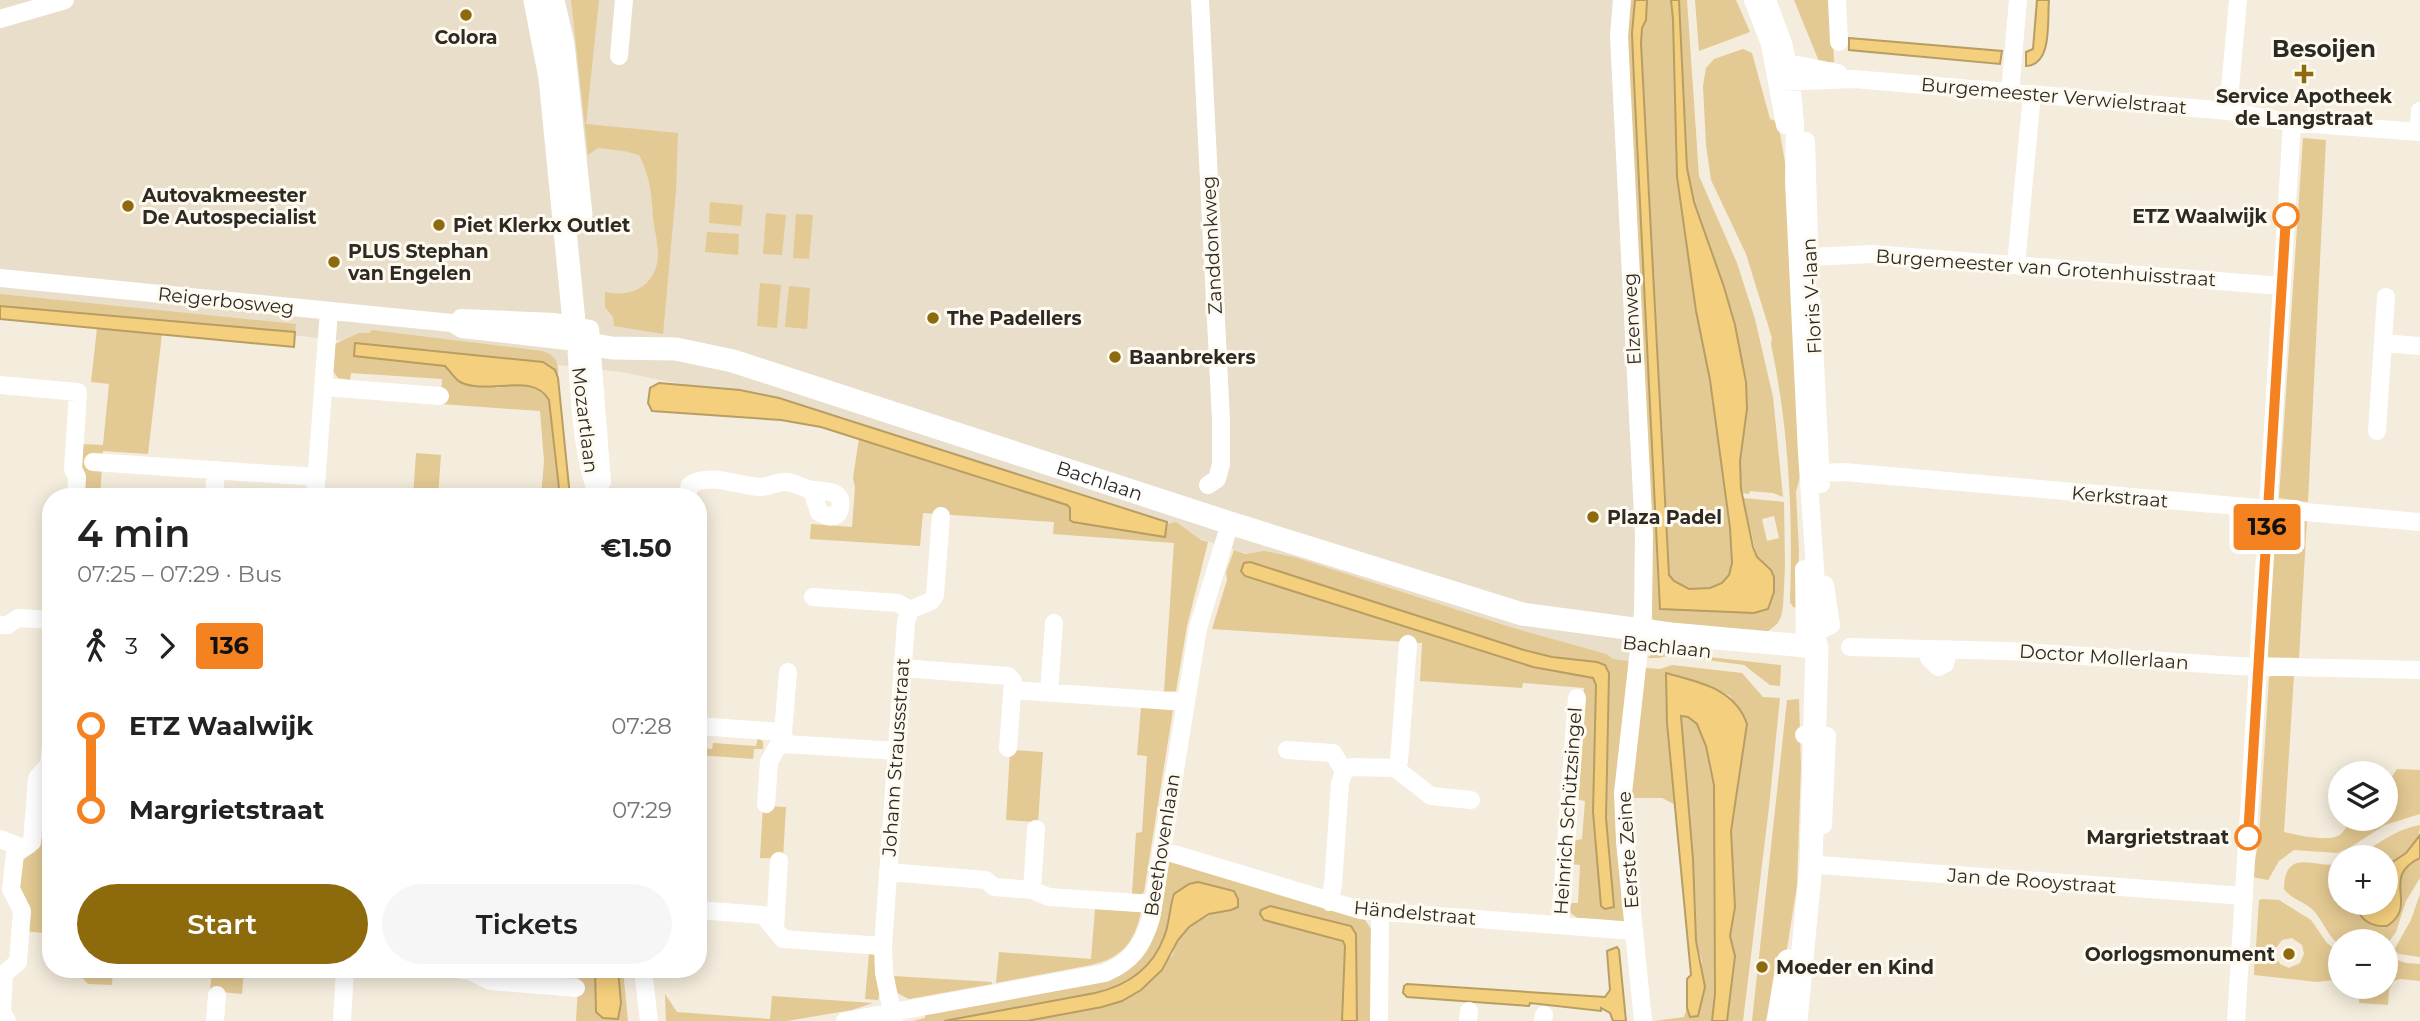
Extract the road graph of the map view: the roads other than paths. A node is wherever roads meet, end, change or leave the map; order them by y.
1 (65, 0) edge
2 (535, 0) edge
3 (553, 0) edge
4 (624, 0) edge
5 (1200, 0) edge
6 (1622, 0) edge
7 (1753, 0) edge
8 (1767, 0) edge
9 (1837, 0) edge
10 (2018, 0) edge
11 (2238, 0) edge
12 (0, 19) edge
13 (1839, 43) dead end
14 (619, 56) dead end
15 (1782, 73) junction
16 (2010, 93) junction
17 (2032, 94) junction
18 (2228, 111) junction
19 (2420, 111) edge
20 (2292, 122) junction
21 (1790, 131) junction
22 (2419, 132) edge
23 (1810, 257) junction
24 (2016, 265) junction
25 (0, 278) edge
26 (2282, 286) junction
27 (2386, 297) dead end
28 (330, 311) junction
29 (583, 335) junction
30 (2383, 343) junction
31 (2420, 346) edge
32 (0, 386) edge
33 (324, 387) junction
34 (440, 396) dead end
35 (2377, 431) dead end
36 (93, 462) dead end
37 (216, 470) junction
38 (1820, 473) junction
39 (317, 477) junction
40 (1208, 485) dead end
41 (76, 488) edge
42 (215, 488) edge
43 (316, 488) edge
44 (601, 488) edge
45 (689, 488) edge
46 (812, 491) dead end
47 (2268, 509) junction
48 (941, 516) dead end
49 (2420, 522) edge
50 (1230, 523) junction
51 (813, 597) dead end
52 (910, 610) junction
53 (42, 620) edge
54 (1054, 623) dead end
55 (0, 625) edge
56 (1640, 637) junction
57 (1408, 644) dead end
58 (1850, 647) dead end
59 (1812, 650) junction
60 (2258, 666) junction
61 (902, 668) junction
62 (2420, 670) edge
63 (788, 672) dead end
64 (1013, 685) junction
65 (1049, 692) junction
66 (1577, 698) dead end
67 (1185, 702) junction
68 (707, 727) edge
69 (1810, 735) junction
70 (784, 738) junction
71 (1008, 748) dead end
72 (1287, 750) dead end
73 (897, 751) junction
74 (1395, 768) junction
75 (1343, 771) junction
76 (42, 773) edge
77 (1471, 800) dead end
78 (766, 804) dead end
79 (1036, 829) dead end
80 (0, 839) edge
81 (23, 848) junction
82 (1161, 850) junction
83 (779, 861) dead end
84 (1819, 865) junction
85 (888, 872) junction
86 (1032, 890) junction
87 (2244, 896) junction
88 (1329, 902) junction
89 (1153, 904) junction
90 (707, 911) edge
91 (1380, 912) junction
92 (1560, 925) junction
93 (775, 929) junction
94 (1634, 931) junction
95 (883, 946) junction
96 (345, 978) edge
97 (484, 978) edge
98 (644, 978) edge
99 (576, 988) dead end
100 (217, 995) dead end
101 (893, 1017) edge
102 (1789, 1017) edge
103 (0, 1020) edge
104 (7, 1021) edge
105 (215, 1021) edge
106 (342, 1021) edge
107 (649, 1021) edge
108 (845, 1021) edge
109 (1379, 1021) edge
110 (1643, 1021) edge
111 (2236, 1021) edge

1 - 12 street
2 - 29 main road
3 - 29 main road
4 - 14 street
5 - 40 street, Zanddonkweg
6 - 56 street, Elzenweg
7 - 15 street, Floris V-laan
8 - 15 street, Floris V-laan
9 - 13 street
10 - 16 street
11 - 18 street
15 - 16 street, Burgemeester Verwielstraat
15 - 21 street, Floris V-laan
16 - 17 street, Burgemeester Verwielstraat
17 - 18 street, Burgemeester Verwielstraat
17 - 24 street
18 - 20 street, Burgemeester Verwielstraat
19 - 22 street
20 - 22 street, Burgemeester Verwielstraat
20 - 26 street
21 - 23 street, Floris V-laan
21 - 59 street, Floris V-laan
23 - 24 street, Burgemeester van Grotenhuisstraat
23 - 38 street, Floris V-laan
24 - 26 street, Burgemeester van Grotenhuisstraat
25 - 28 street, Reigerbosweg
26 - 47 street
27 - 30 street
28 - 29 street, Reigerbosweg
28 - 33 street
29 - 44 street, Mozartlaan
29 - 50 main road, Bachlaan
30 - 31 street
30 - 35 street
32 - 41 street
33 - 34 street
33 - 39 street
36 - 37 street
37 - 39 street
37 - 42 street
38 - 47 street, Kerkstraat
38 - 59 street, Floris V-laan
39 - 43 street
45 - 46 street
47 - 49 street, Kerkstraat
47 - 60 street
48 - 52 street
50 - 56 main road, Bachlaan
50 - 67 street, Beethovenlaan
51 - 52 street
52 - 61 street, Johann Straussstraat
53 - 55 street
54 - 65 street
56 - 59 main road, Bachlaan
56 - 94 street, Eerste Zeine
57 - 74 street
58 - 60 street, Doctor Mollerlaan
59 - 69 main road
60 - 62 street, Doctor Mollerlaan
60 - 87 street
61 - 64 street
61 - 73 street, Johann Straussstraat
63 - 70 street
64 - 65 street
64 - 71 street
65 - 67 street
66 - 92 street, Heinrich Schützsingel
67 - 82 street, Beethovenlaan
68 - 70 street
69 - 84 street
69 - 102 main road
69 - 102 main road
70 - 73 street
70 - 78 street
72 - 75 street
73 - 85 street, Johann Straussstraat
74 - 75 street
74 - 77 street
75 - 88 street
76 - 81 street
79 - 86 street
80 - 81 street
81 - 104 street
82 - 88 street, Händelstraat
82 - 89 street, Beethovenlaan
83 - 93 street
84 - 87 street, Jan de Rooystraat
84 - 102 street
85 - 86 street
85 - 95 street, Johann Straussstraat
86 - 89 street
87 - 111 street
88 - 91 street, Händelstraat
89 - 101 street, Beethovenlaan
90 - 93 street
91 - 92 street, Händelstraat
91 - 109 street
92 - 94 street, Händelstraat
93 - 95 street
94 - 110 street, Eerste Zeine
95 - 101 street, Johann Straussstraat
96 - 106 street
97 - 99 street
98 - 107 street
100 - 105 street
101 - 108 street, Beethovenlaan
103 - 104 street

